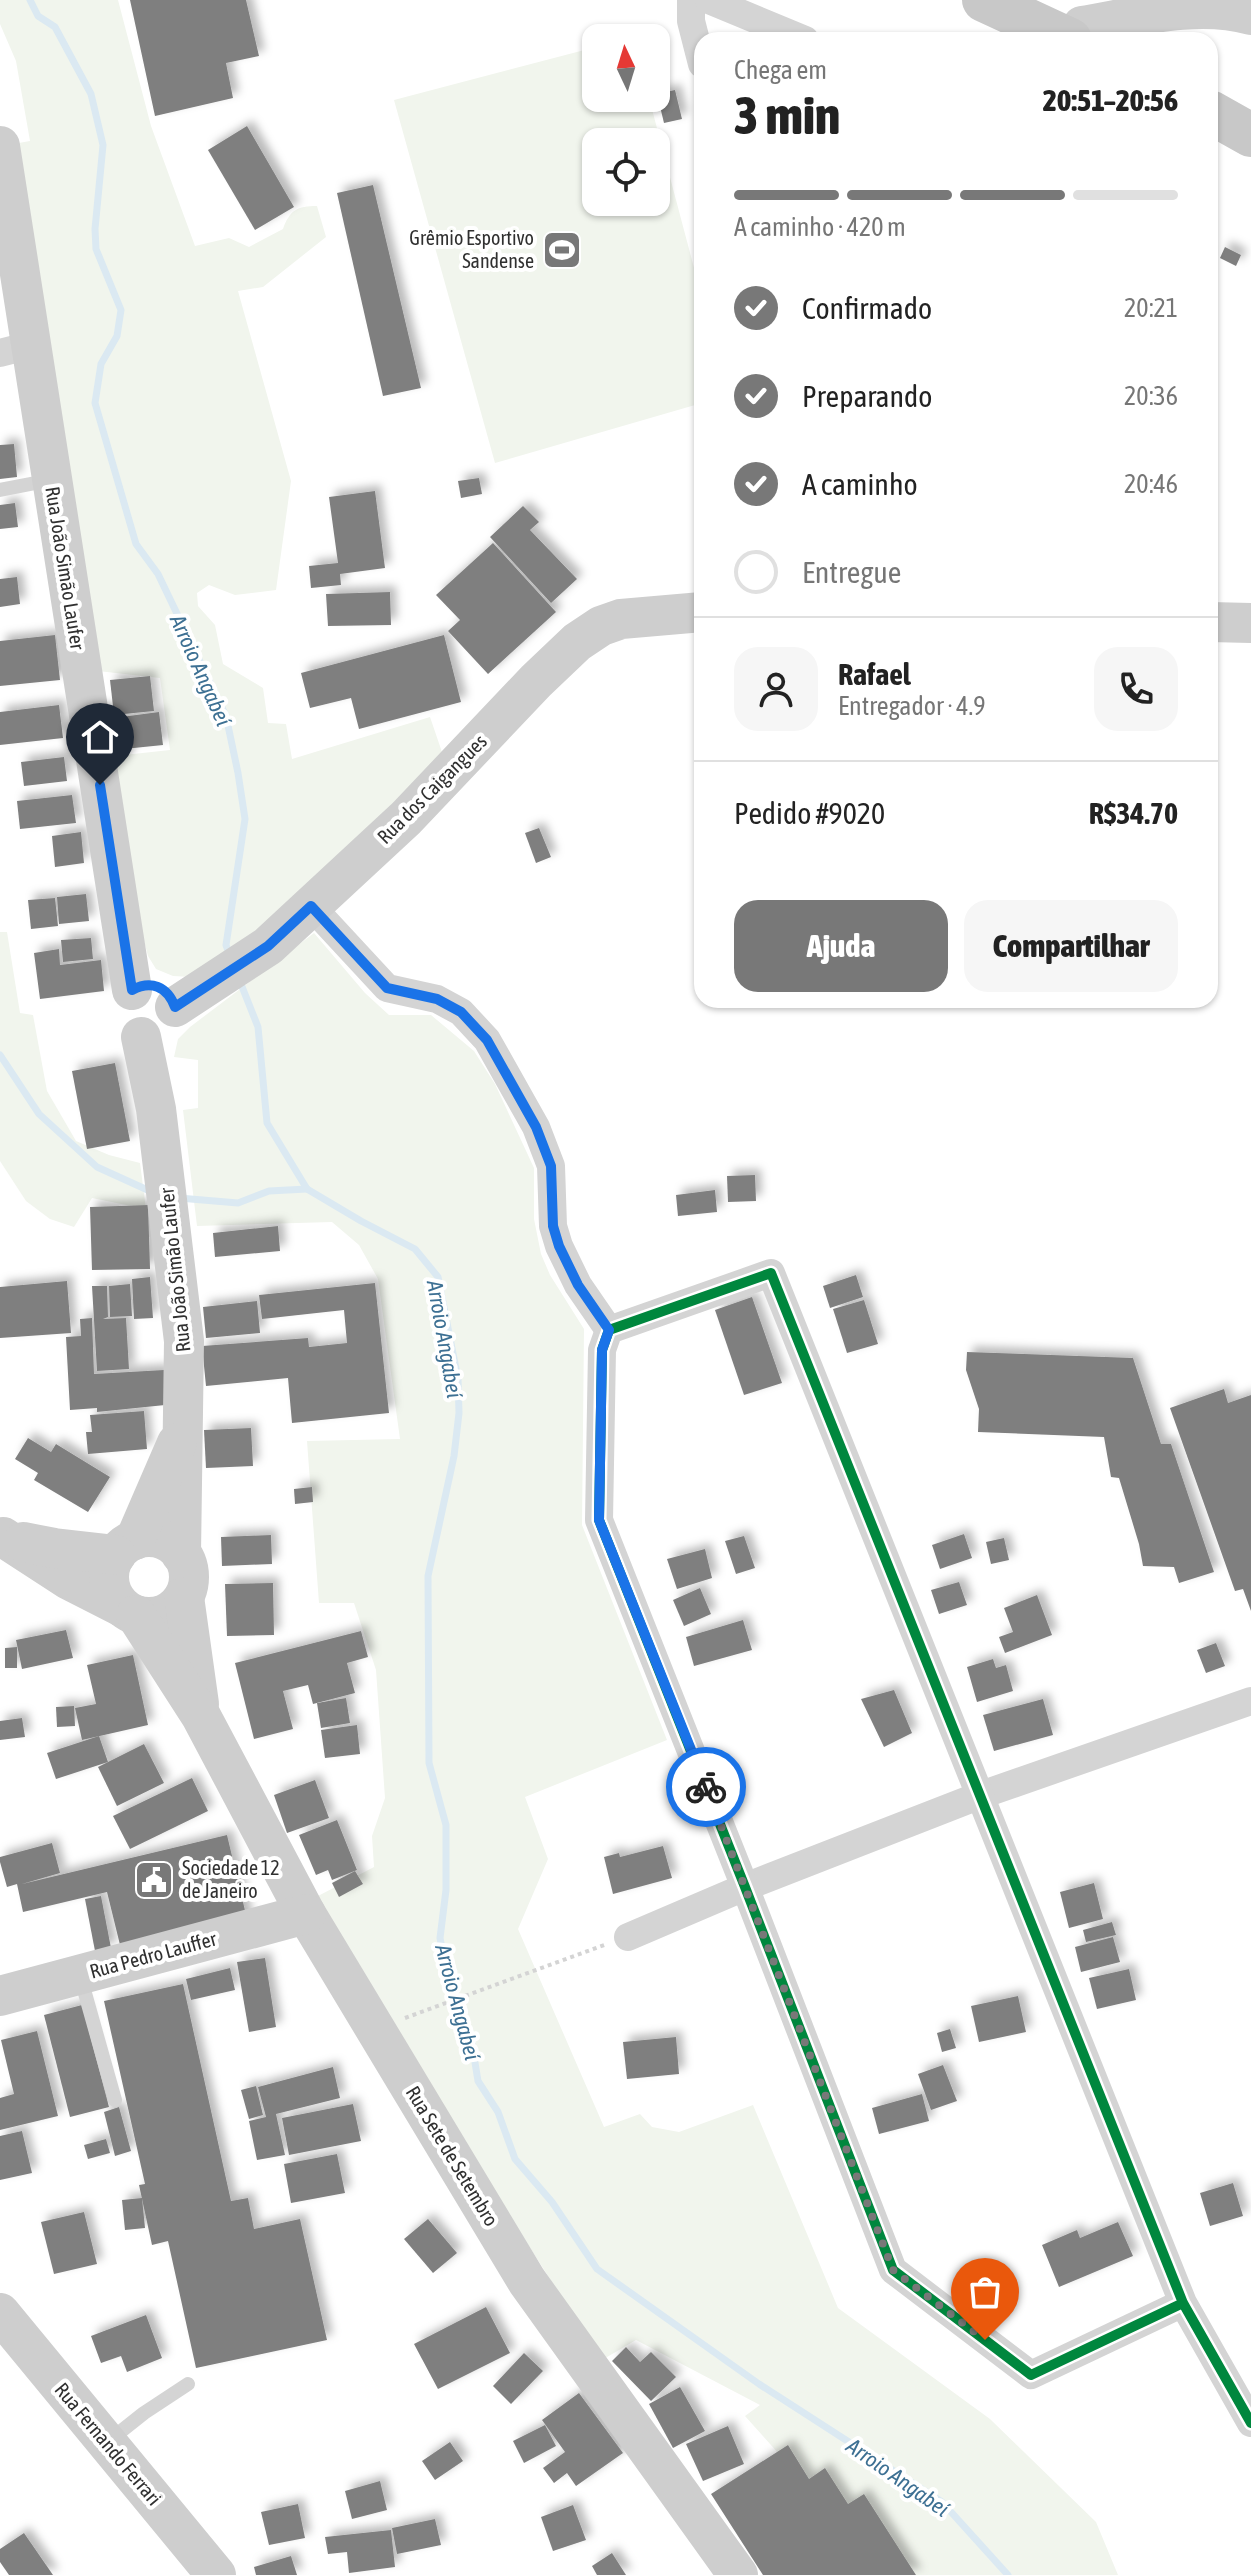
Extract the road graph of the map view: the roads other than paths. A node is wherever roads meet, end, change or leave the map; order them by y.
1 (691, 0) edge
2 (709, 0) edge
3 (984, 0) edge
4 (1251, 15) edge
5 (1076, 26) edge
6 (786, 32) edge
7 (694, 33) edge
8 (1218, 116) edge
9 (1251, 135) edge
10 (0, 146) edge
11 (16, 349) edge
12 (51, 480) junction
13 (0, 490) edge
14 (694, 613) edge
15 (1218, 622) edge
16 (1251, 623) edge
17 (311, 906) junction
18 (171, 1017) junction
19 (609, 1330) junction
20 (182, 1432) junction
21 (2, 1536) edge
22 (126, 1548) junction
23 (181, 1554) junction
24 (184, 1597) junction
25 (129, 1611) junction
26 (1251, 1701) edge
27 (201, 1716) junction
28 (981, 1795) junction
29 (745, 1887) junction
30 (306, 1914) junction
31 (628, 1937) road end
32 (80, 1975) junction
33 (0, 1996) edge
34 (115, 2100) dead end
35 (1183, 2303) junction
36 (0, 2313) edge
37 (188, 2384) dead end
38 (1251, 2423) edge
39 (107, 2443) junction
40 (216, 2575) edge
41 (738, 2575) edge

1 - 7 street
2 - 6 street
3 - 5 main road
4 - 5 main road
8 - 9 main road
10 - 11 main road, Rua João Simão Laufer
11 - 12 main road, Rua João Simão Laufer
12 - 13 lane
12 - 18 main road, Rua João Simão Laufer
14 - 17 main road, Rua dos Caigangues
15 - 16 main road
17 - 18 main road, Rua dos Caigangues
17 - 19 street
18 - 20 main road, Rua João Simão Laufer
19 - 28 street
19 - 29 street
20 - 22 main road, Rua João Simão Laufer
20 - 23 main road, Rua João Simão Laufer
21 - 22 main road
21 - 25 main road
22 - 23 main road
22 - 25 main road
23 - 24 main road
24 - 25 main road
24 - 27 main road, Rua Sete de Setembro
25 - 27 main road, Rua Sete de Setembro
26 - 28 street
27 - 30 main road, Rua Sete de Setembro
28 - 29 street
28 - 35 street
29 - 31 street
29 - 35 street
30 - 32 main road, Rua Pedro Lauffer
30 - 41 main road, Rua Sete de Setembro
32 - 33 main road, Rua Pedro Lauffer
32 - 34 lane
35 - 38 street
36 - 39 main road, Rua Fernando Ferrari
37 - 39 lane
39 - 40 main road, Rua Fernando Ferrari

